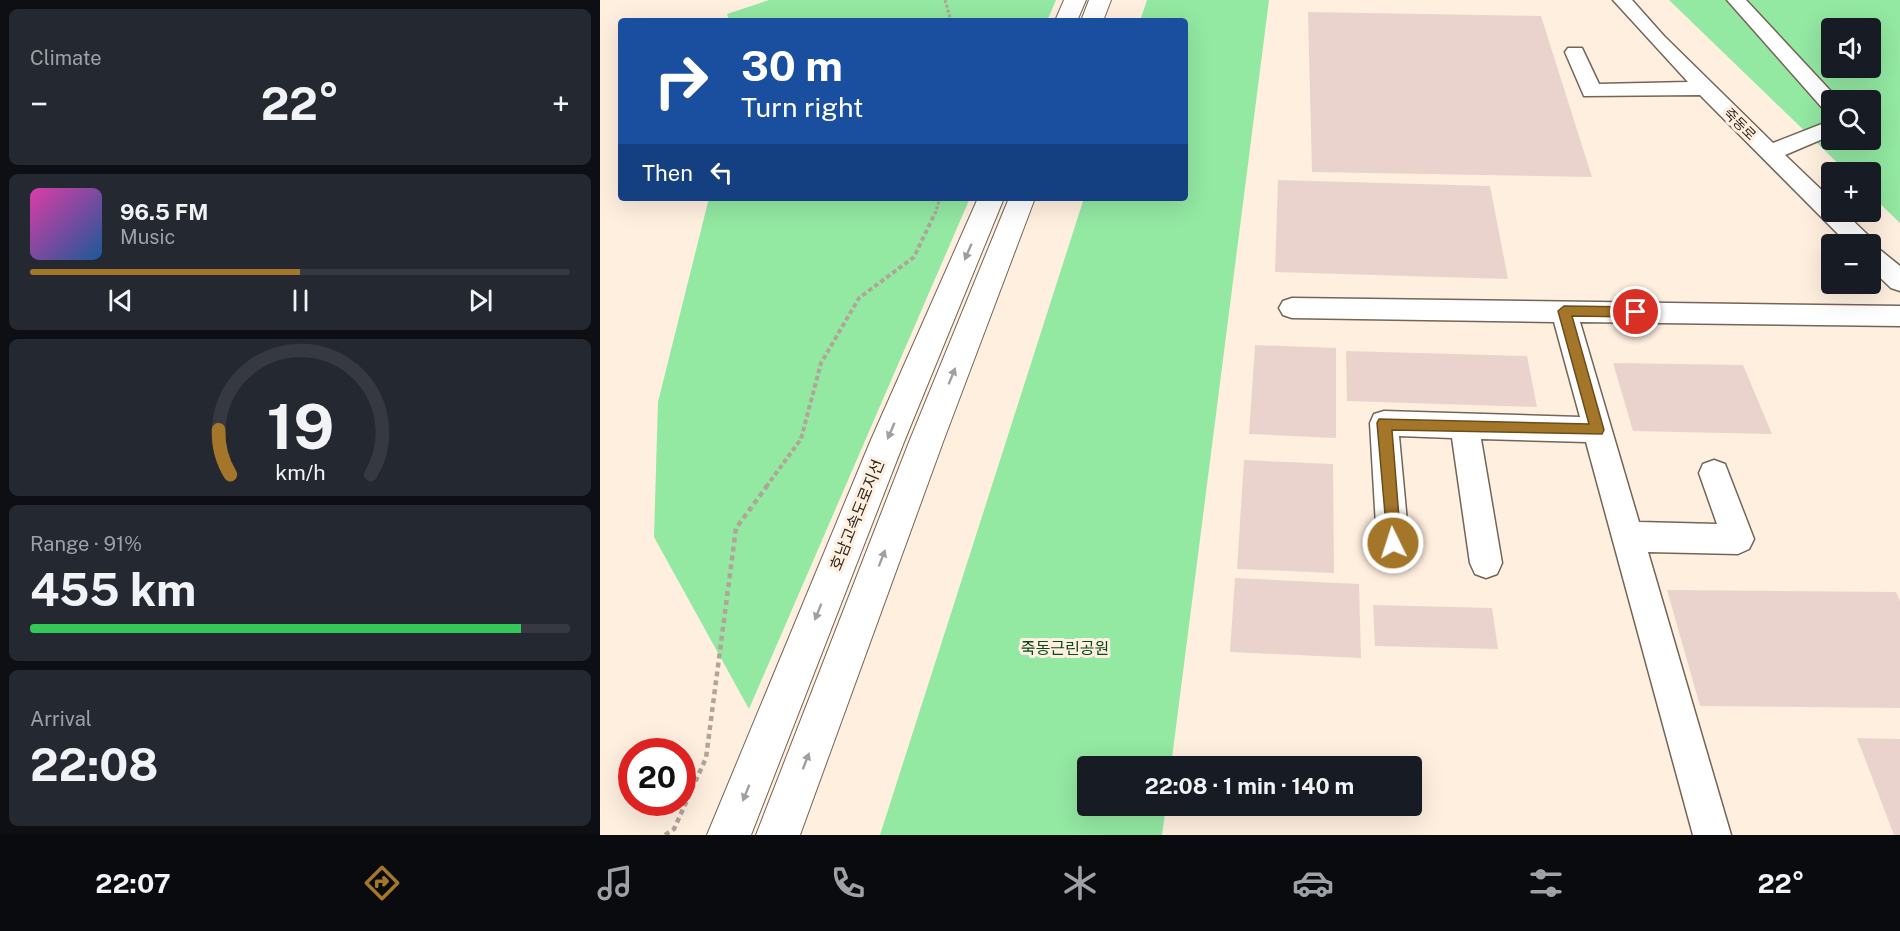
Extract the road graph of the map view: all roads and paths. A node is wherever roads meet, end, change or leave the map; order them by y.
1 (945, 0) edge
2 (1075, 0) edge
3 (1100, 0) edge
4 (1622, 0) edge
5 (1736, 0) edge
6 (950, 18) edge
7 (1067, 18) edge
8 (1093, 18) edge
9 (1575, 52) dead end
10 (1705, 88) junction
11 (1821, 94) edge
12 (1821, 132) edge
13 (1769, 153) junction
14 (939, 201) edge
15 (990, 201) edge
16 (1021, 201) edge
17 (1852, 234) edge
18 (1881, 263) edge
19 (1900, 281) edge
20 (1292, 308) dead end
21 (1564, 311) junction
22 (1900, 316) edge
23 (1465, 426) junction
24 (1597, 430) junction
25 (1714, 473) dead end
26 (1628, 537) junction
27 (1393, 543) dead end
28 (1486, 563) dead end
29 (665, 835) edge
30 (729, 835) edge
31 (778, 835) edge
32 (1712, 835) edge

1 - 6 path
2 - 7 highway
3 - 8 highway
4 - 10 street, 죽동로
5 - 11 street
9 - 10 street
10 - 13 street, 죽동로
12 - 13 street
13 - 17 street, 죽동로
14 - 29 path
15 -> 30 highway, 호남고속도로지선
31 -> 16 highway
18 - 19 street
20 - 21 street
21 - 22 street
21 - 24 street
23 - 24 street
23 - 27 street
23 - 28 street
24 - 26 street
25 - 26 street
26 - 32 street

